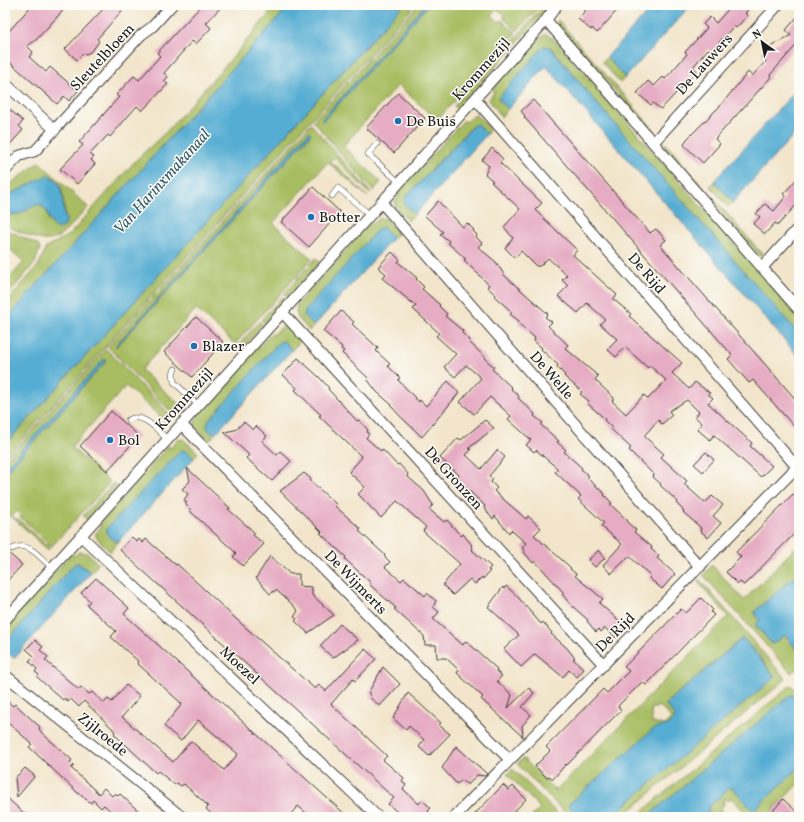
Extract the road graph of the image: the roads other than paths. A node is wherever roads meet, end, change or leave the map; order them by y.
1 (172, 5) edge
2 (557, 5) edge
3 (778, 5) edge
4 (546, 20) junction
5 (5, 83) edge
6 (475, 99) junction
7 (55, 130) junction
8 (653, 143) junction
9 (377, 144) dead end
10 (5, 171) edge
11 (400, 182) junction
12 (332, 196) dead end
13 (381, 202) junction
14 (370, 215) junction
15 (799, 227) edge
16 (762, 268) junction
17 (799, 310) edge
18 (282, 312) junction
19 (175, 369) dead end
20 (198, 405) junction
21 (128, 420) dead end
22 (181, 424) junction
23 (168, 439) junction
24 (798, 468) edge
25 (81, 536) junction
26 (12, 549) dead end
27 (700, 567) junction
28 (52, 568) junction
29 (5, 620) edge
30 (604, 665) junction
31 (5, 675) edge
32 (510, 760) junction
33 (182, 817) edge
34 (378, 817) edge
35 (454, 817) edge

1 - 7 street, Sleutelbloem
2 - 4 street, Krommezijl
3 - 8 street, De Lauwers
4 - 6 street, Krommezijl
4 - 8 street
5 - 7 street
6 - 11 street, Krommezijl
6 - 24 street, De Rijd
7 - 10 street, Sleutelbloem
8 - 16 street
9 - 11 lane
11 - 13 street, Krommezijl
12 - 14 lane
13 - 14 street, Krommezijl
13 - 27 street, De Welle
14 - 18 street, Krommezijl
15 - 16 street
16 - 17 street
18 - 20 street, Krommezijl
18 - 30 street, De Gronzen
19 - 20 lane
20 - 22 street, Krommezijl
21 - 23 lane
22 - 23 street, Krommezijl
22 - 32 street, De Wijmerts
23 - 25 street, Krommezijl
24 - 27 street, De Rijd
25 - 28 street, Krommezijl
25 - 34 street, Moezel
26 - 28 lane
27 - 30 street, De Rijd
28 - 29 street, Krommezijl
30 - 32 street, De Rijd
31 - 33 street, Zijlroede
32 - 35 street, De Rijd

